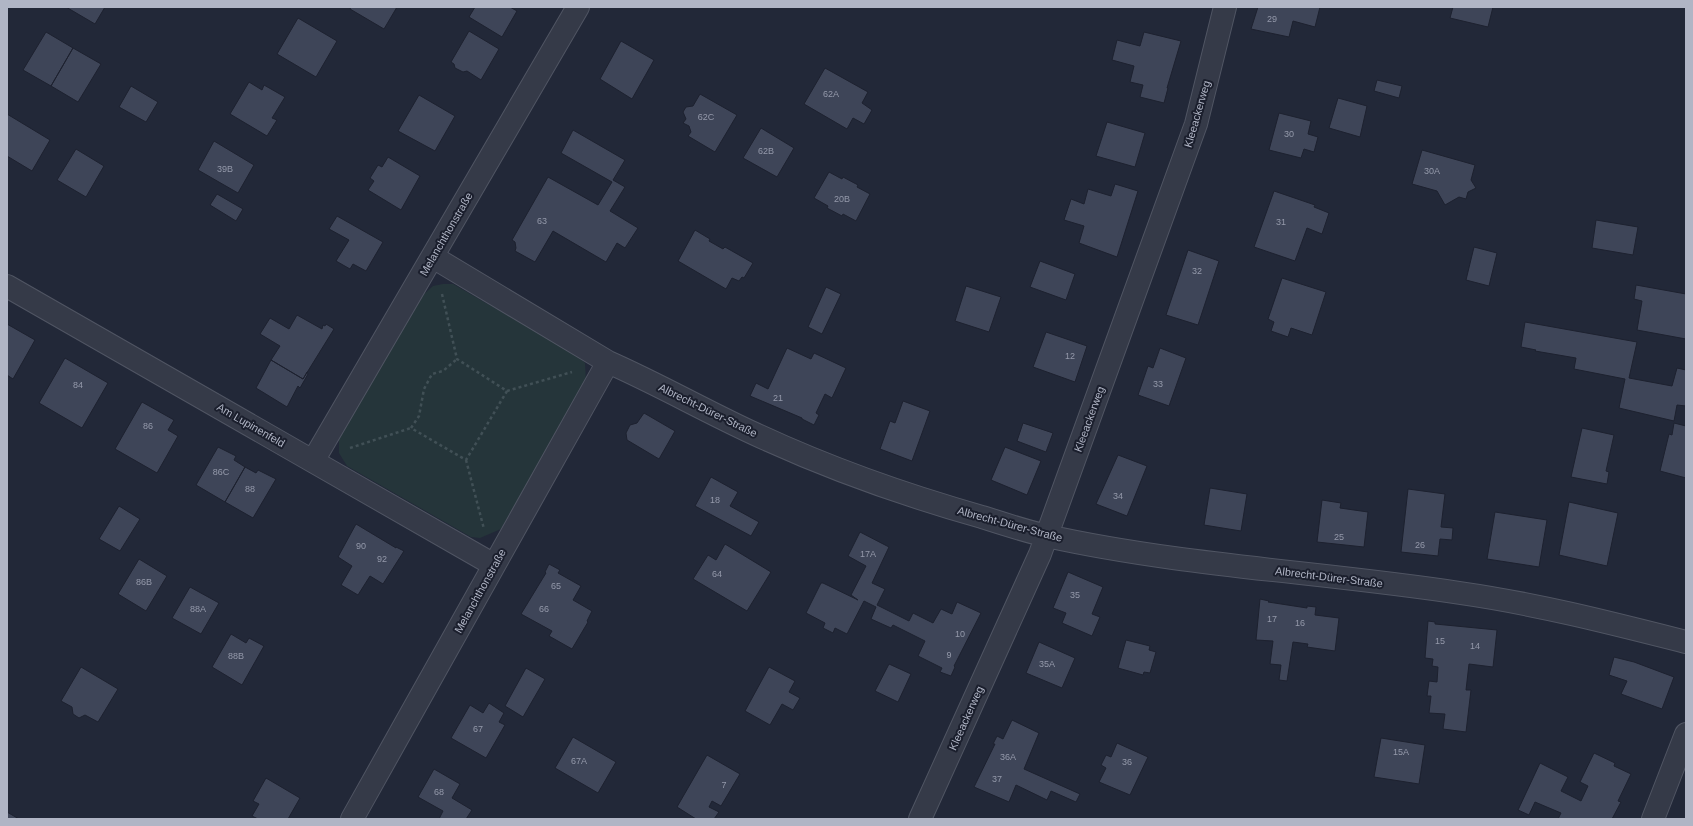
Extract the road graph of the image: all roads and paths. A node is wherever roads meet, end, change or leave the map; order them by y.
1 (578, 7) edge
2 (1225, 7) edge
3 (433, 257) junction
4 (7, 286) edge
5 (441, 291) dead end
6 (457, 359) junction
7 (608, 362) junction
8 (578, 370) dead end
9 (507, 390) junction
10 (411, 428) junction
11 (346, 449) dead end
12 (466, 460) junction
13 (313, 461) junction
14 (485, 531) dead end
15 (1046, 536) junction
16 (494, 565) junction
17 (1686, 642) edge
18 (1686, 734) edge
19 (352, 819) edge
20 (920, 819) edge
21 (1653, 819) edge

1 - 3 street, Melanchthonstraße
2 - 15 street, Kleeackerweg
3 - 7 street, Albrecht-Dürer-Straße
3 - 13 street, Melanchthonstraße
4 - 13 street, Am Lupinenfeld
5 - 6 path
6 - 9 path
6 - 10 path
7 - 15 street, Albrecht-Dürer-Straße
7 - 16 street, Melanchthonstraße
8 - 9 path
9 - 12 path
10 - 11 path
10 - 12 path
12 - 14 path
13 - 16 street, Am Lupinenfeld
15 - 17 street, Albrecht-Dürer-Straße
15 - 20 street, Kleeackerweg
16 - 19 street, Melanchthonstraße
18 - 21 street

